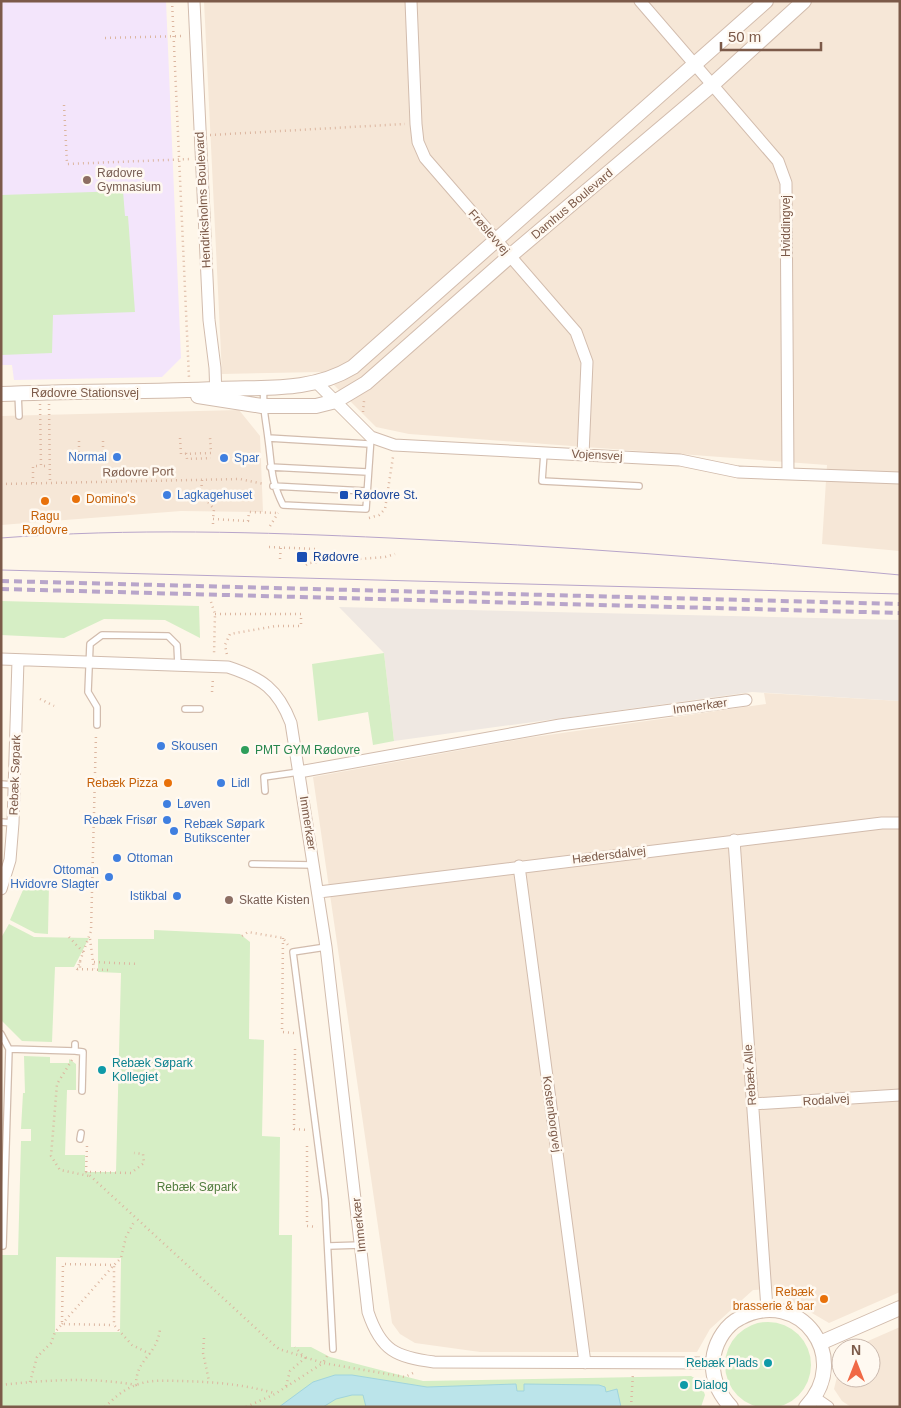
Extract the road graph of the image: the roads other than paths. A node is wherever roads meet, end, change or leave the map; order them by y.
1 (194, 1) edge
2 (411, 1) edge
3 (640, 1) edge
4 (766, 1) edge
5 (804, 1) edge
6 (694, 63) junction
7 (712, 85) junction
8 (496, 239) junction
9 (510, 256) junction
10 (317, 383) junction
11 (264, 388) junction
12 (168, 392) junction
13 (18, 393) junction
14 (1, 394) edge
15 (216, 394) junction
16 (336, 401) junction
17 (262, 406) junction
18 (19, 416) dead end
19 (268, 438) junction
20 (370, 440) junction
21 (544, 453) junction
22 (583, 455) junction
23 (270, 467) junction
24 (367, 472) junction
25 (788, 474) junction
26 (900, 478) edge
27 (274, 486) junction
28 (640, 486) dead end
29 (366, 492) junction
30 (1, 659) edge
31 (18, 660) junction
32 (89, 663) junction
33 (178, 665) junction
34 (746, 700) dead end
35 (185, 709) dead end
36 (200, 709) dead end
37 (97, 725) road end
38 (299, 772) junction
39 (1, 784) edge
40 (15, 785) junction
41 (265, 792) dead end
42 (1, 822) edge
43 (13, 822) junction
44 (900, 823) edge
45 (734, 840) junction
46 (6, 858) edge
47 (252, 864) dead end
48 (315, 865) junction
49 (519, 866) junction
50 (1, 889) edge
51 (319, 892) junction
52 (326, 947) junction
53 (1, 1034) edge
54 (75, 1044) dead end
55 (9, 1049) junction
56 (75, 1051) junction
57 (82, 1090) dead end
58 (900, 1095) edge
59 (752, 1104) junction
60 (362, 1245) junction
61 (3, 1246) dead end
62 (329, 1246) junction
63 (900, 1308) edge
64 (767, 1309) junction
65 (820, 1343) junction
66 (334, 1349) dead end
67 (585, 1363) junction
68 (713, 1363) junction
69 (810, 1402) edge
70 (731, 1407) edge
71 (828, 1407) edge

1 - 15 street, Hendriksholms Boulevard
2 - 8 street, Frøslevvej
3 - 6 street, Hviddingvej
4 - 6 street, Damhus Boulevard
5 - 7 street, Damhus Boulevard
6 - 7 street, Hviddingvej
6 - 8 street, Damhus Boulevard
7 - 9 street, Damhus Boulevard
7 - 25 street, Hviddingvej
8 - 9 street, Frøslevvej
8 - 10 street, Damhus Boulevard
9 - 16 street, Damhus Boulevard
9 - 22 street, Frøslevvej
10 - 11 street, Rødovre Stationsvej
10 - 16 street
11 - 15 street, Rødovre Stationsvej
11 - 17 lane
12 - 13 street, Rødovre Stationsvej
12 - 15 street, Rødovre Stationsvej
12 - 15 street, Rødovre Stationsvej
13 - 14 street, Rødovre Stationsvej
13 - 18 lane
15 - 17 street, Rødovre Stationsvej
16 - 17 street, Rødovre Stationsvej
16 - 20 street
17 - 19 lane
19 - 20 lane
19 - 23 lane
20 - 21 street, Vojensvej
20 - 24 lane
21 - 22 street, Vojensvej
21 - 28 lane
22 - 25 street, Vojensvej
23 - 24 lane
23 - 27 lane
24 - 29 lane
25 - 26 street, Vojensvej
27 - 29 lane
27 - 29 lane
30 - 31 street, Immerkær
31 - 32 street, Immerkær
31 - 40 street, Rebæk Søpark
32 - 33 street, Immerkær
32 - 33 lane
32 - 37 lane
33 - 38 street, Immerkær
34 - 38 street, Immerkær
35 - 36 lane
38 - 41 lane
38 - 48 street, Immerkær
39 - 40 lane
40 - 43 street, Rebæk Søpark
42 - 43 lane
43 - 46 street, Rebæk Søpark
44 - 45 street, Hædersdalvej
45 - 49 street, Hædersdalvej
45 - 59 street, Rebæk Alle
46 - 50 street, Rebæk Søpark
47 - 48 lane
48 - 51 street, Immerkær
49 - 51 street, Hædersdalvej
49 - 67 street, Kostenborgvej
51 - 52 street, Immerkær
52 - 60 street, Immerkær
52 - 62 lane
53 - 55 lane
54 - 56 lane
55 - 56 lane
55 - 61 lane
56 - 57 lane
58 - 59 street, Rodalvej
59 - 64 street, Rebæk Alle
60 - 62 lane
60 - 67 street, Immerkær
62 - 66 lane
63 - 65 street
64 - 65 street
64 - 68 street
65 - 69 street
67 - 68 street, Immerkær
68 - 70 street
69 - 71 street

